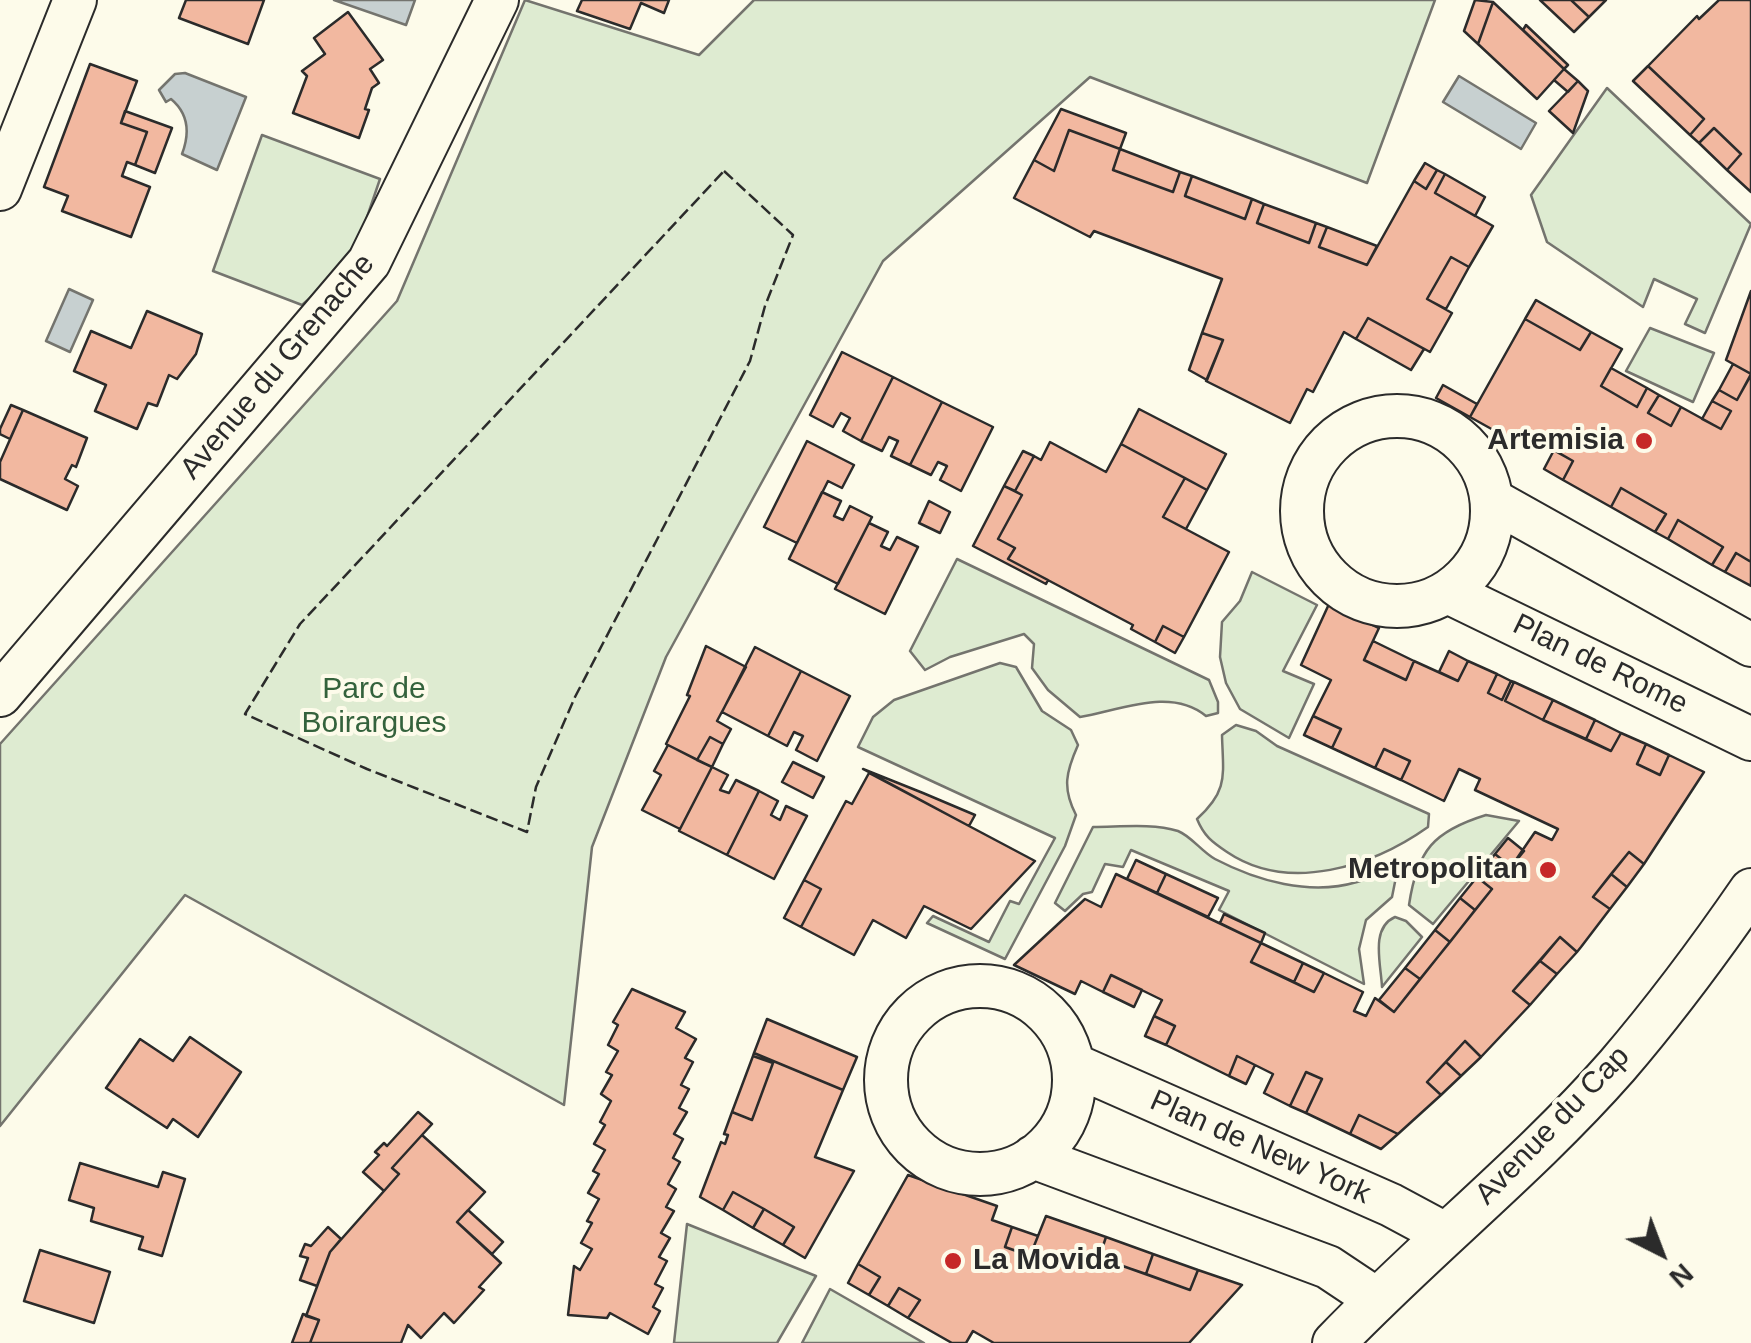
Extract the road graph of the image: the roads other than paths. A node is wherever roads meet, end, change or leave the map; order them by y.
1 (76, 0) edge
2 (497, 0) edge
3 (0, 189) edge
4 (1492, 500) junction
5 (1448, 592) junction
6 (1751, 646) edge
7 (0, 694) edge
8 (1751, 738) edge
9 (1751, 890) edge
10 (1074, 1065) junction
11 (1033, 1158) junction
12 (1446, 1234) junction
13 (1376, 1299) junction
14 (1334, 1343) edge

1 - 3 street
2 - 7 street, Avenue du Grenache
4 - 5 street
4 - 5 street
4 - 6 street
5 - 8 street, Plan de Rome
9 - 12 street, Avenue du Cap
10 - 11 street
10 - 11 street
10 - 12 street, Plan de New York
11 - 13 street
12 - 13 street, Avenue du Cap
13 - 14 street, Avenue du Cap

